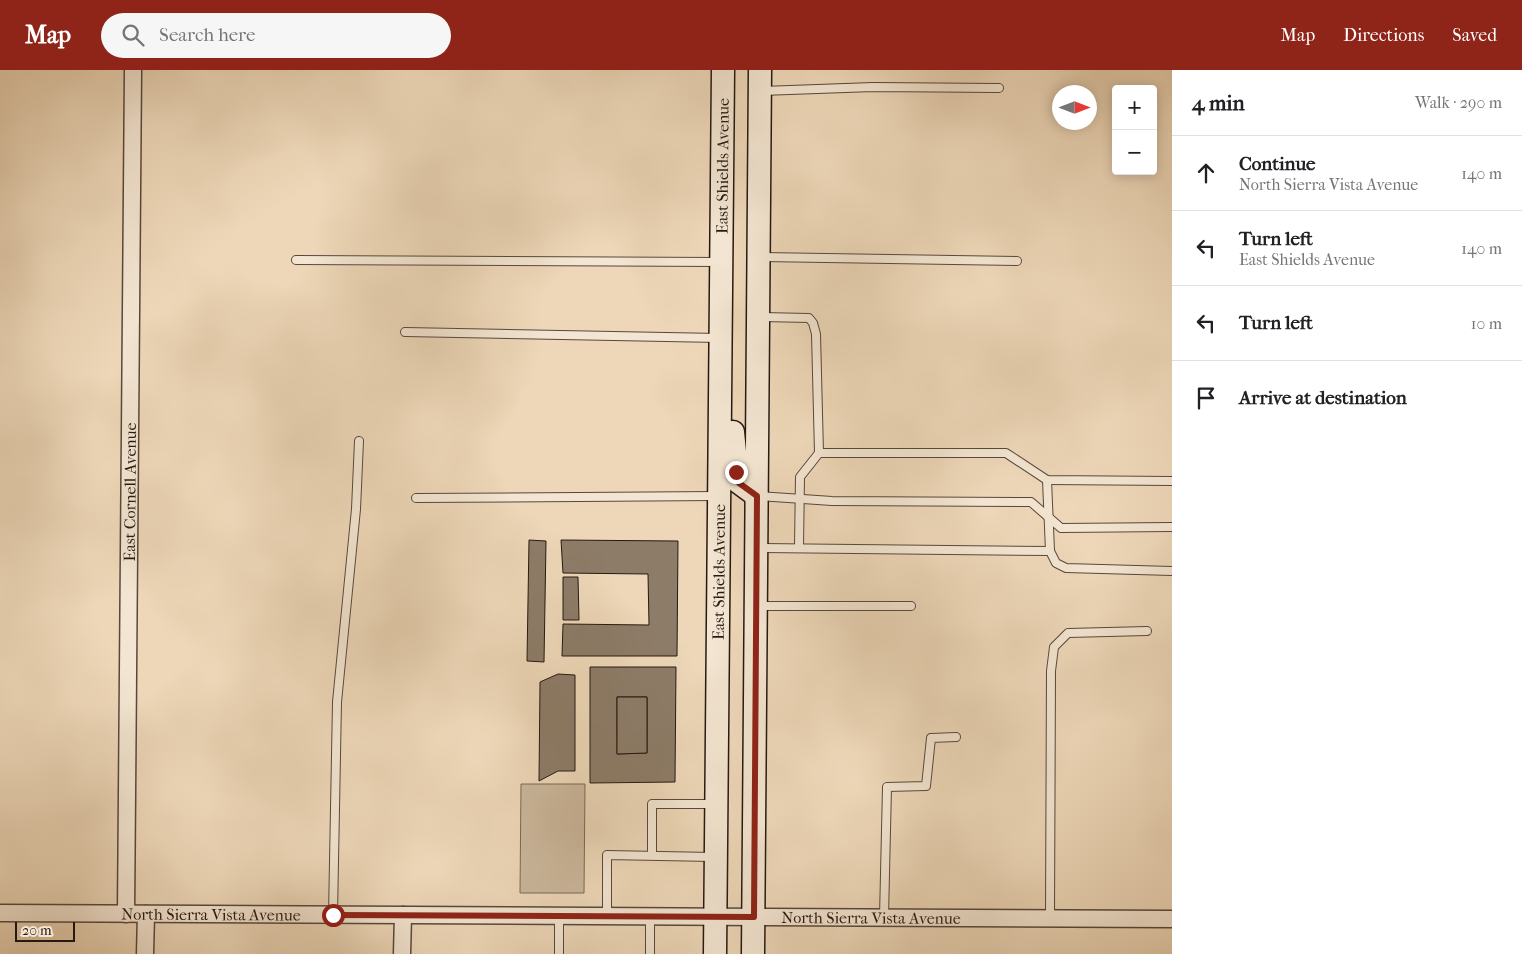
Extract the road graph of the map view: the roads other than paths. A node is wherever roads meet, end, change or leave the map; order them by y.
1 (133, 70) edge
2 (723, 70) edge
3 (760, 80) edge
4 (1000, 88) dead end
5 (759, 257) junction
6 (296, 260) dead end
7 (1017, 261) dead end
8 (722, 262) junction
9 (758, 317) junction
10 (405, 332) dead end
11 (721, 338) junction
12 (359, 441) dead end
13 (819, 453) junction
14 (1047, 480) junction
15 (1172, 481) edge
16 (719, 496) junction
17 (757, 496) junction
18 (416, 498) dead end
19 (800, 500) junction
20 (1048, 514) junction
21 (1172, 527) edge
22 (799, 547) junction
23 (756, 548) junction
24 (1050, 550) junction
25 (1172, 571) edge
26 (756, 606) junction
27 (911, 606) dead end
28 (1147, 630) dead end
29 (956, 738) dead end
30 (716, 804) junction
31 (652, 855) junction
32 (716, 857) junction
33 (0, 913) edge
34 (126, 914) junction
35 (146, 914) junction
36 (333, 915) junction
37 (403, 915) junction
38 (559, 916) junction
39 (607, 916) junction
40 (650, 916) junction
41 (715, 916) junction
42 (754, 917) junction
43 (884, 917) junction
44 (1050, 918) junction
45 (1172, 919) edge
46 (146, 954) edge
47 (402, 954) edge
48 (559, 954) edge
49 (650, 954) edge
50 (715, 954) edge
51 (753, 954) edge

1 - 34 street, East Cornell Avenue
2 - 8 main road, East Shields Avenue
3 - 4 lane
3 - 5 main road
5 - 7 lane
5 - 9 main road
6 - 8 lane
8 - 11 main road, East Shields Avenue
9 - 13 lane
9 - 17 main road
10 - 11 lane
11 - 16 main road, East Shields Avenue
11 - 17 main road
12 - 36 lane
13 - 14 lane
13 - 19 lane
14 - 15 lane
14 - 20 lane
16 - 18 lane
16 - 30 main road, East Shields Avenue
17 - 19 lane
17 - 23 main road
19 - 20 lane
19 - 22 lane
20 - 21 lane
20 - 24 lane
22 - 23 lane
22 - 24 lane
23 - 26 main road
24 - 25 lane
26 - 27 lane
26 - 42 main road
28 - 44 lane
29 - 43 lane
30 - 31 lane
30 - 32 main road, East Shields Avenue
31 - 32 lane
31 - 39 lane
32 - 41 main road, East Shields Avenue
33 - 34 street, North Sierra Vista Avenue
34 - 35 street, North Sierra Vista Avenue
35 - 36 street, North Sierra Vista Avenue
35 - 46 street
36 - 37 street, North Sierra Vista Avenue
37 - 38 street, North Sierra Vista Avenue
37 - 47 street
38 - 39 street, North Sierra Vista Avenue
38 - 48 lane
39 - 40 street, North Sierra Vista Avenue
40 - 41 street, North Sierra Vista Avenue
40 - 49 lane
41 - 42 street, North Sierra Vista Avenue
41 - 50 main road, East Shields Avenue
42 - 43 street, North Sierra Vista Avenue
42 - 51 main road
43 - 44 street, North Sierra Vista Avenue
44 - 45 street, North Sierra Vista Avenue

